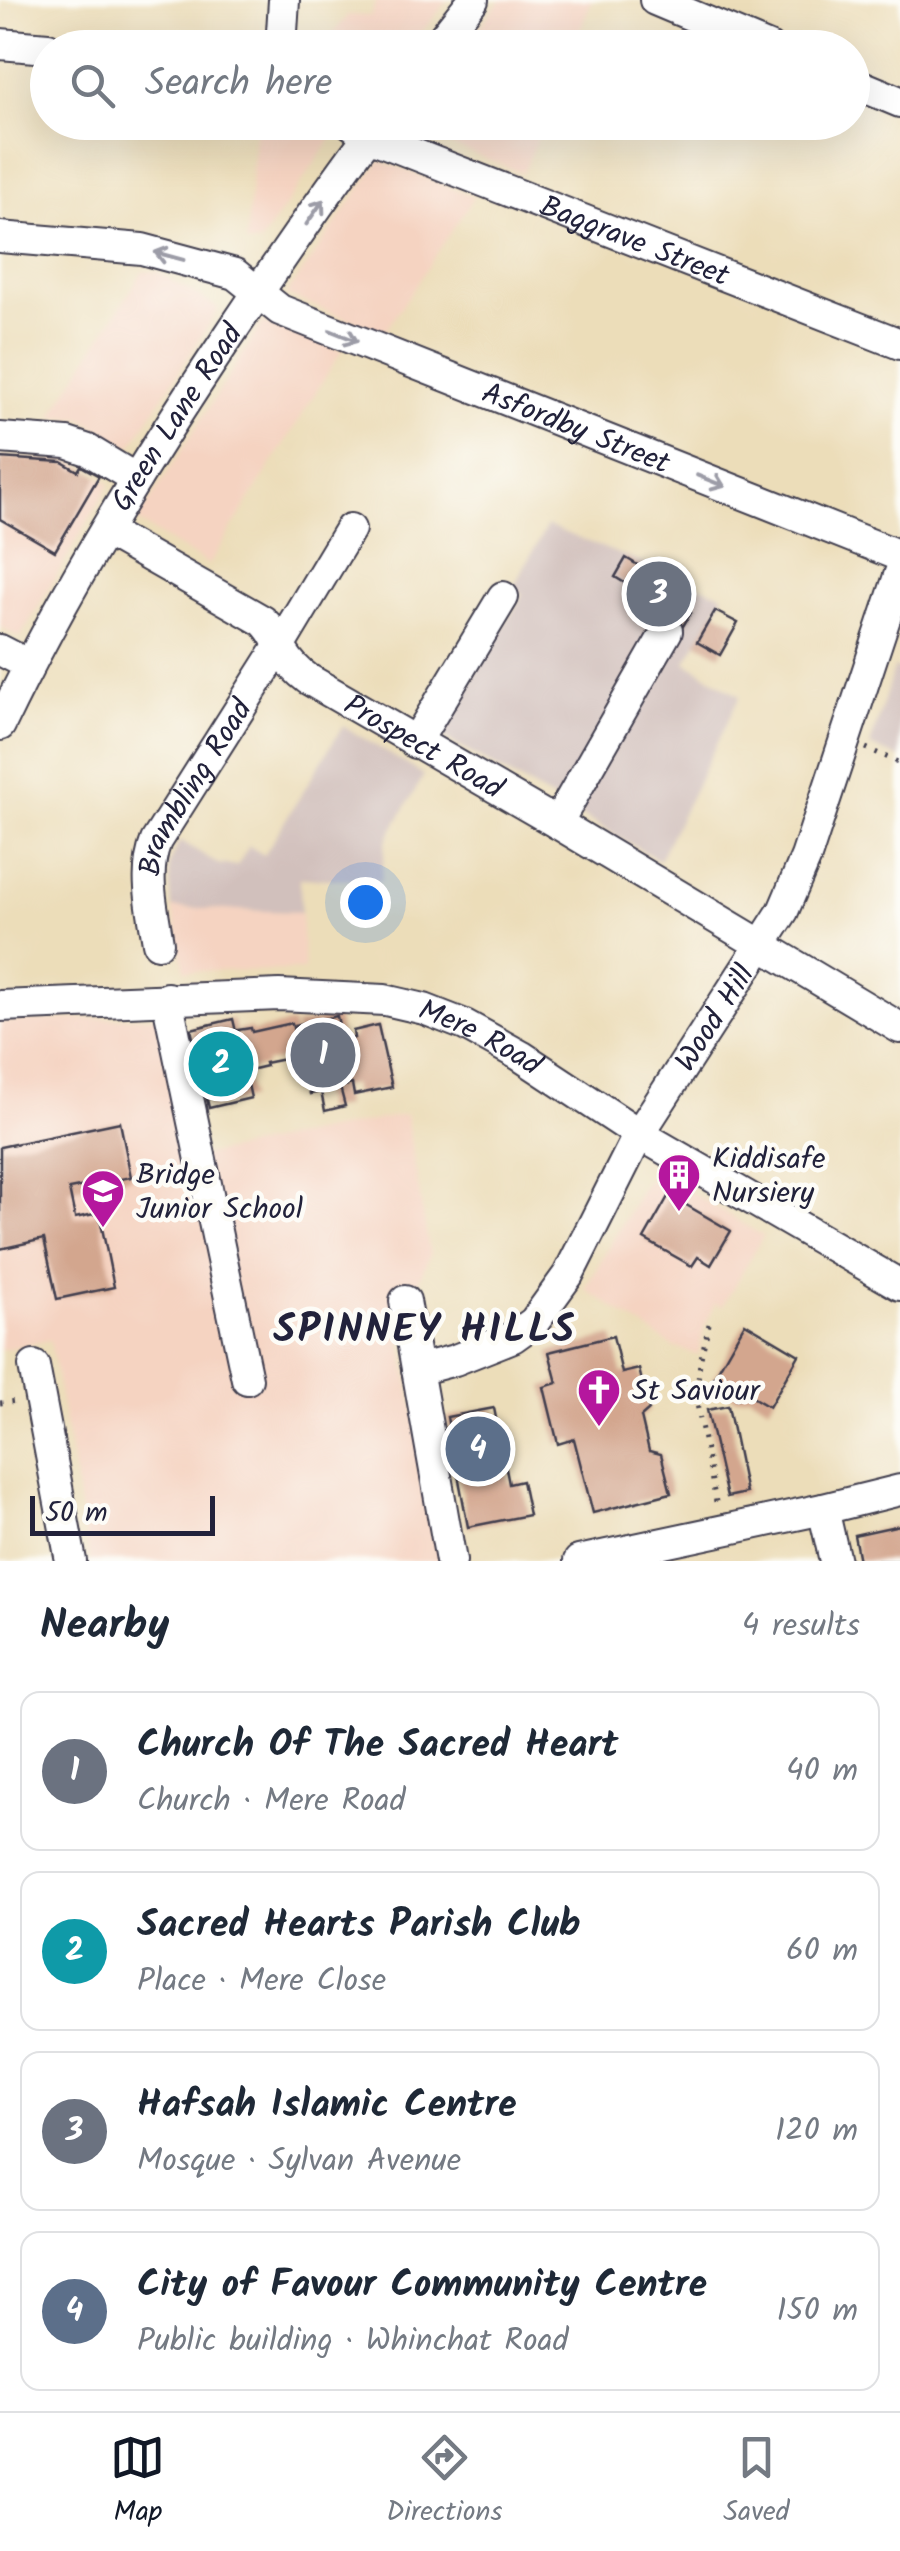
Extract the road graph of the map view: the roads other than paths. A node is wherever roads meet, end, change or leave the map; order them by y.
1 (284, 0) edge
2 (472, 0) edge
3 (655, 0) edge
4 (282, 30) edge
5 (449, 30) edge
6 (726, 30) edge
7 (0, 44) edge
8 (30, 46) edge
9 (870, 90) edge
10 (900, 102) edge
11 (357, 140) edge
12 (397, 140) edge
13 (0, 237) edge
14 (259, 291) junction
15 (900, 344) edge
16 (0, 438) edge
17 (136, 478) junction
18 (350, 529) dead end
19 (105, 530) junction
20 (900, 556) edge
21 (900, 573) edge
22 (503, 597) dead end
23 (667, 632) dead end
24 (279, 646) junction
25 (0, 650) edge
26 (29, 665) junction
27 (0, 726) edge
28 (415, 743) junction
29 (557, 823) junction
30 (158, 943) dead end
31 (761, 946) junction
32 (167, 998) junction
33 (0, 1006) edge
34 (900, 1028) edge
35 (639, 1134) junction
36 (900, 1285) edge
37 (405, 1301) dead end
38 (34, 1366) dead end
39 (247, 1379) dead end
40 (421, 1393) junction
41 (900, 1490) edge
42 (823, 1509) junction
43 (638, 1555) edge
44 (71, 1561) edge
45 (451, 1561) edge
46 (580, 1561) edge
47 (835, 1561) edge

1 - 4 street
2 - 5 street
3 - 6 street
7 - 8 street
9 - 10 street
14 -> 11 street, Green Lane Road
12 - 15 street, Baggrave Street
14 -> 13 street, Asfordby Street
14 - 17 street, Green Lane Road
14 -> 20 street, Asfordby Street
16 - 17 street
17 - 19 street, Green Lane Road
18 - 24 street, Brambling Road
19 - 24 street, Prospect Road
19 - 26 street, Green Lane Road
21 - 31 street, Wood Hill
22 - 28 street
23 - 29 street
24 - 28 street, Prospect Road
24 - 30 street, Brambling Road
25 - 26 street
26 - 27 street, Green Lane Road
28 - 29 street, Prospect Road
29 - 31 street, Prospect Road
31 - 34 street, Prospect Road
31 - 35 street, Wood Hill
32 - 33 street, Mere Road
32 - 35 street, Mere Road
32 - 39 street
35 - 36 street, Mere Road
35 - 40 street, Wood Hill
37 - 40 street
38 - 44 street
40 - 45 street
41 - 42 street
42 - 43 street
42 - 47 street
43 - 46 street

